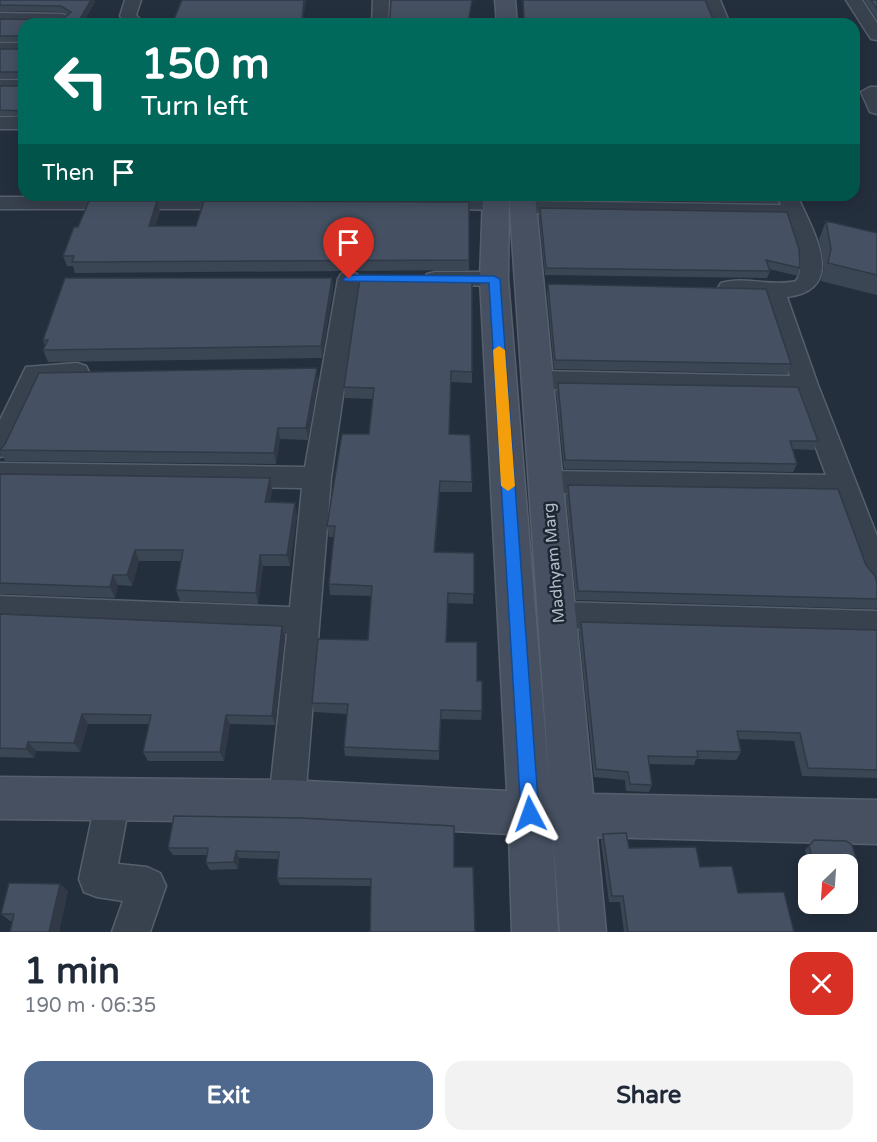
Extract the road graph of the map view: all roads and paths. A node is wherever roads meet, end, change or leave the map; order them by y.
1 (133, 0) edge
2 (381, 0) edge
3 (505, 0) edge
4 (712, 0) edge
5 (854, 0) edge
6 (0, 18) edge
7 (18, 18) edge
8 (130, 18) edge
9 (380, 18) edge
10 (506, 18) edge
11 (720, 18) edge
12 (872, 20) edge
13 (877, 35) edge
14 (0, 48) edge
15 (18, 48) edge
16 (0, 85) edge
17 (18, 85) edge
18 (877, 92) edge
19 (877, 108) edge
20 (0, 123) edge
21 (18, 123) edge
22 (24, 201) edge
23 (180, 201) edge
24 (345, 201) edge
25 (368, 201) edge
26 (486, 201) edge
27 (510, 201) edge
28 (510, 201) edge
29 (603, 201) edge
30 (0, 203) edge
31 (261, 203) edge
32 (333, 203) edge
33 (380, 203) edge
34 (790, 203) edge
35 (415, 204) edge
36 (349, 279) dead end
37 (416, 279) edge
38 (494, 279) junction
39 (704, 288) edge
40 (773, 289) junction
41 (106, 372) edge
42 (538, 380) junction
43 (805, 386) junction
44 (0, 447) edge
45 (0, 473) edge
46 (317, 478) junction
47 (547, 482) junction
48 (844, 486) junction
49 (877, 574) edge
50 (0, 609) edge
51 (558, 615) junction
52 (305, 621) junction
53 (877, 624) edge
54 (0, 798) edge
55 (113, 799) junction
56 (286, 801) junction
57 (530, 814) junction
58 (575, 815) junction
59 (877, 822) edge
60 (130, 932) edge
61 (534, 932) edge
62 (582, 932) edge

1 - 8 street
2 - 9 street
3 - 10 street
4 - 11 street
5 - 12 street
6 - 7 street
12 - 13 street
14 - 15 street
16 - 17 street
18 - 19 street
20 - 21 street
22 - 30 street
23 - 31 street
24 - 32 street
25 - 33 street
26 - 35 street
27 - 38 street
28 - 42 street, Madhyam Marg
29 - 34 street
34 - 40 street
36 - 46 street
37 - 38 street
38 - 57 street
39 - 40 street
40 - 43 street
41 - 44 street
42 - 43 street
42 - 47 street, Madhyam Marg
43 - 48 street
45 - 46 street
46 - 52 street
47 - 48 street
47 - 51 street, Madhyam Marg
48 - 49 street
50 - 52 street
51 - 53 street
51 - 58 street, Madhyam Marg
52 - 56 street
54 - 55 street
55 - 56 street
55 - 60 street
56 - 57 street
57 - 58 street
57 - 61 street
58 - 59 street
58 - 62 street, Madhyam Marg

